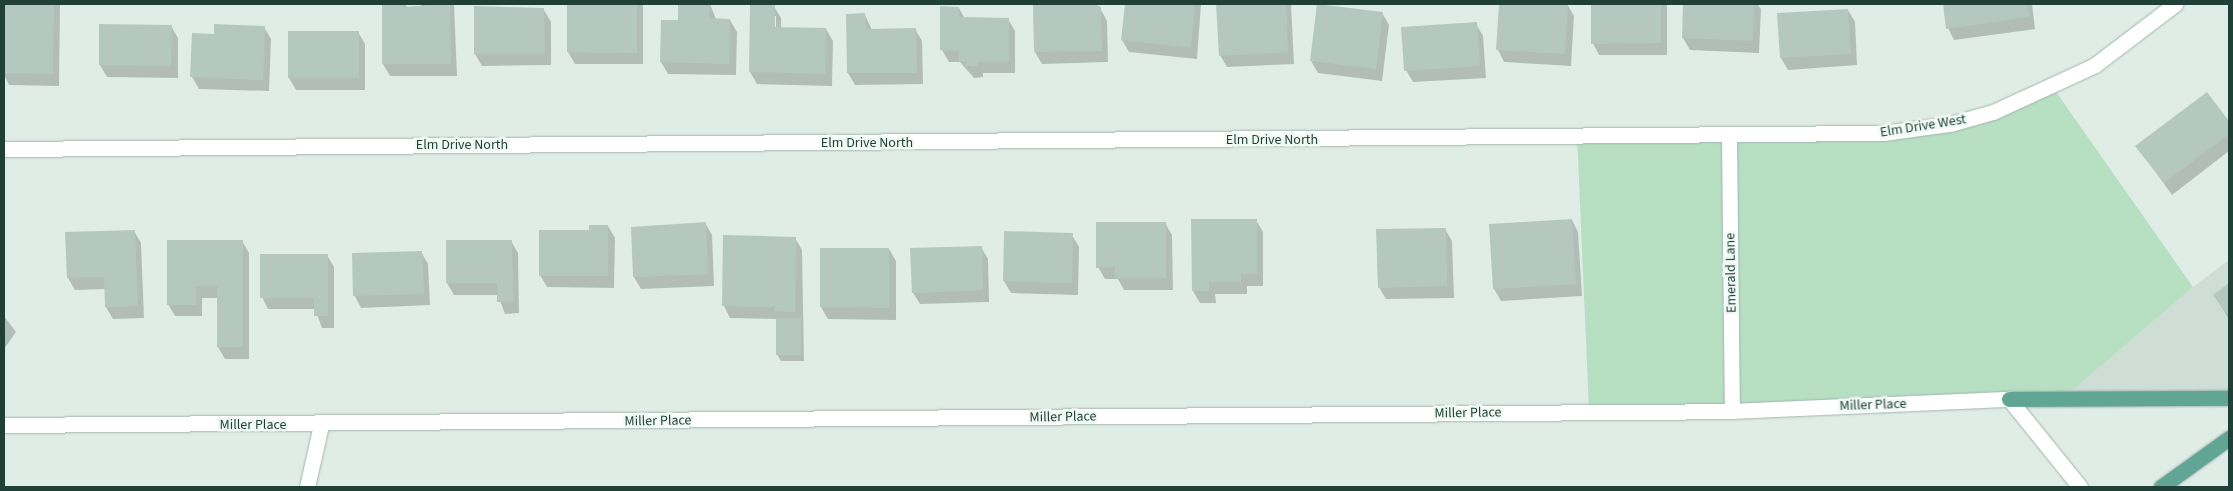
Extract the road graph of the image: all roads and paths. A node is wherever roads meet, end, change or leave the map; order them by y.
1 (2169, 6) edge
2 (1730, 136) junction
3 (4, 148) edge
4 (2229, 398) edge
5 (2009, 399) junction
6 (1732, 410) junction
7 (321, 425) junction
8 (4, 426) edge
9 (2229, 438) edge
10 (307, 487) edge
11 (2080, 487) edge
12 (2161, 487) edge

1 - 2 street, Elm Drive West
2 - 3 street, Elm Drive North
2 - 6 street, Emerald Lane
4 - 5 main road
5 - 6 street, Miller Place
5 - 11 street
6 - 7 street, Miller Place
7 - 8 street, Miller Place
7 - 10 street
9 - 12 main road

